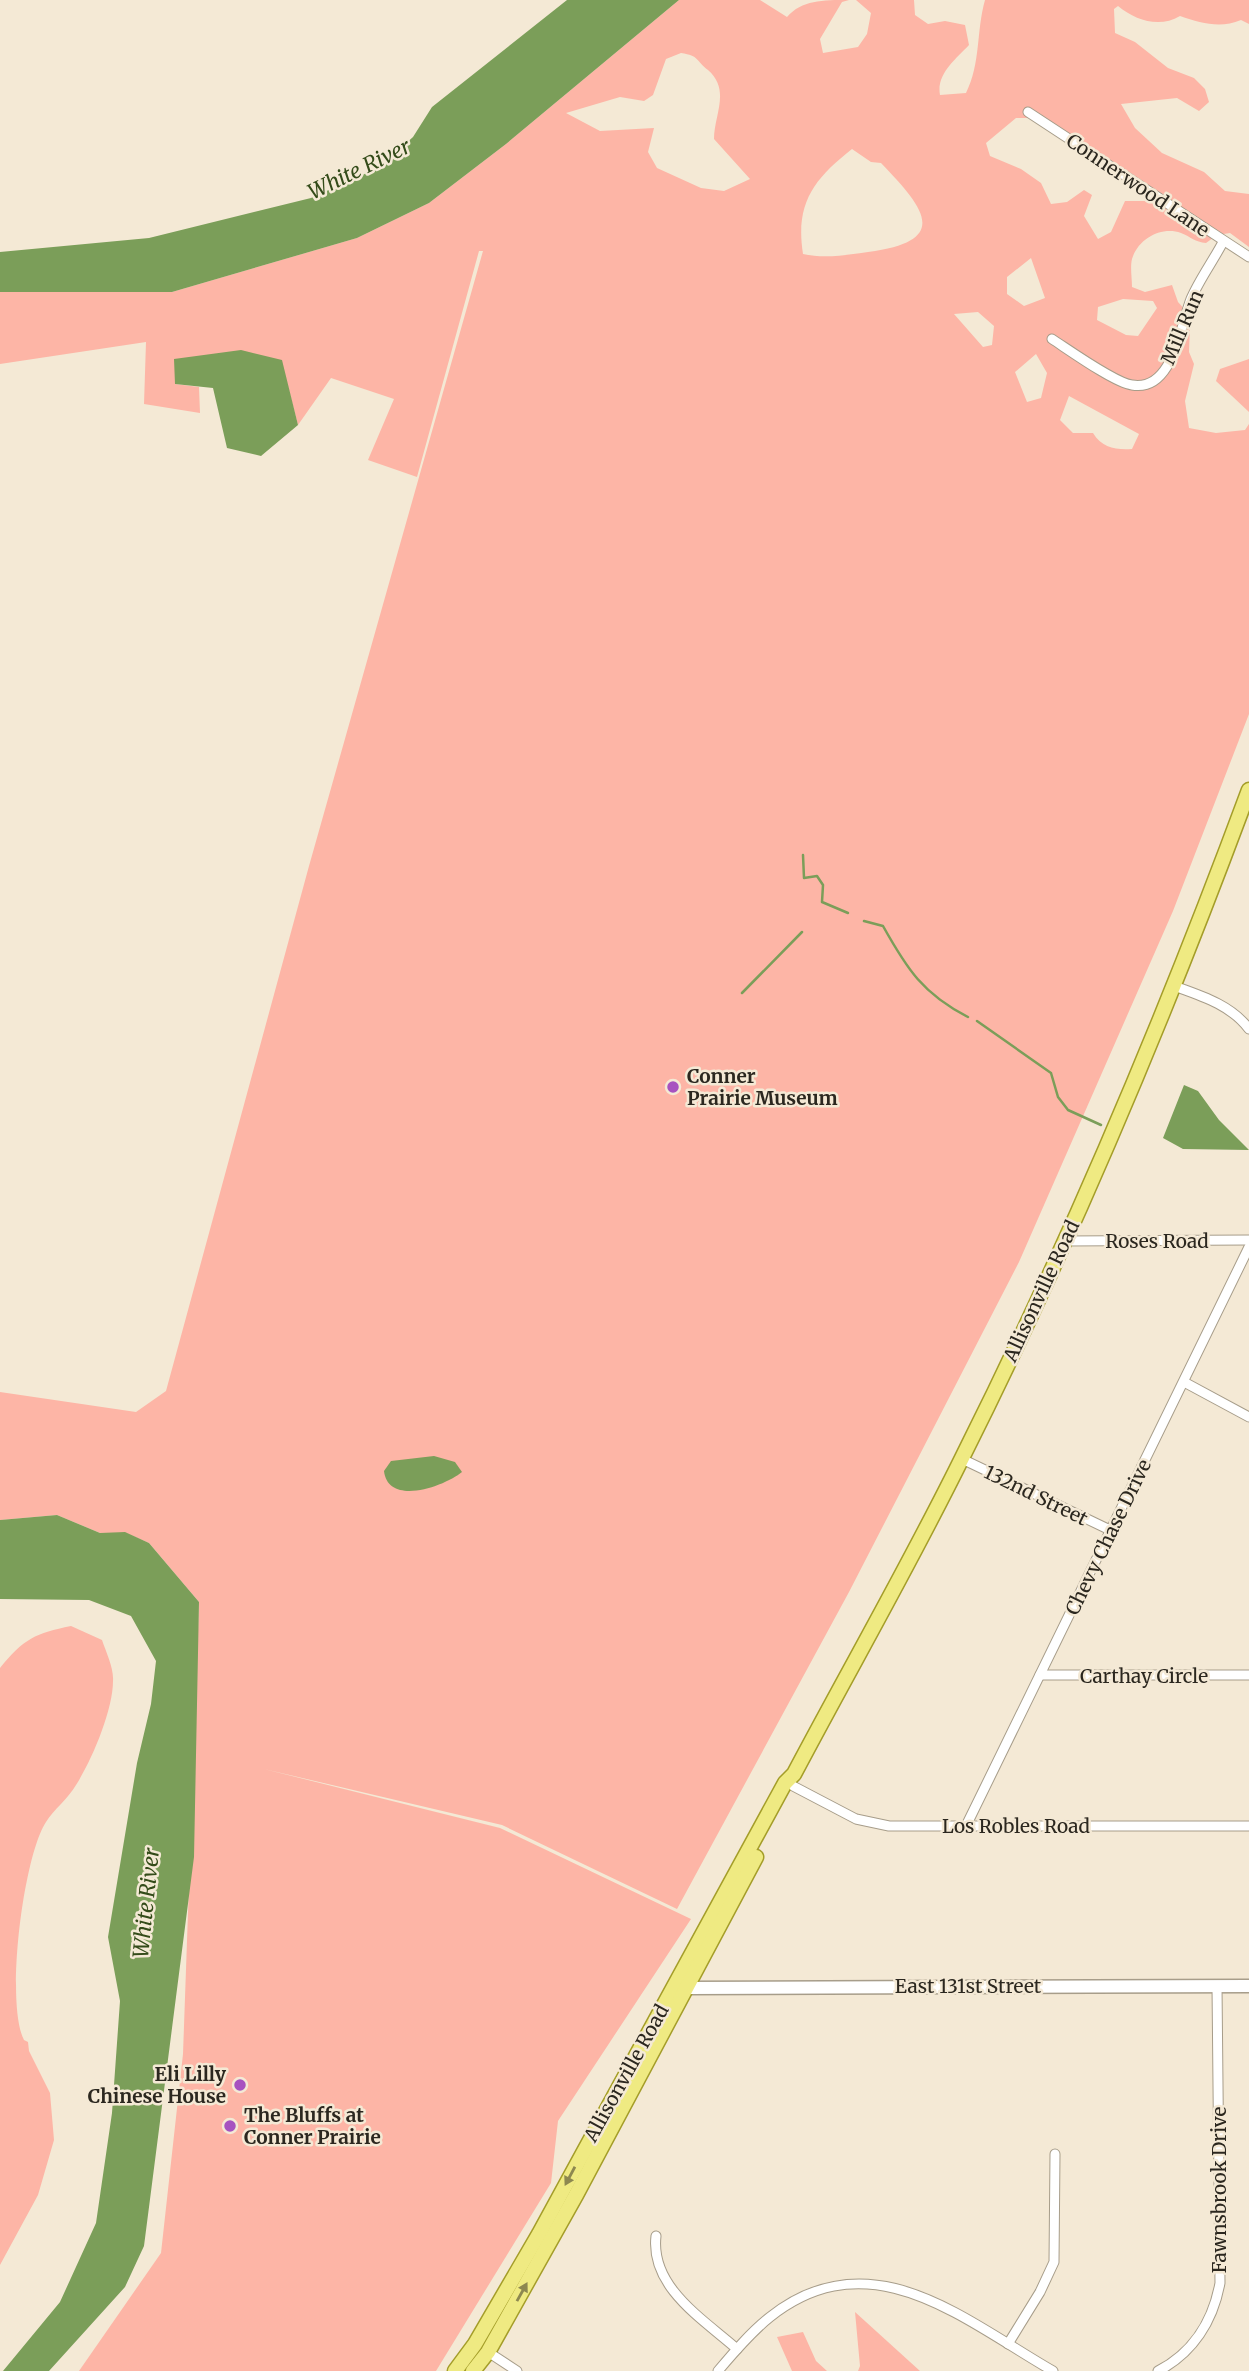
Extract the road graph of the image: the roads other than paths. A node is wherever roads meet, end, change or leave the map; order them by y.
1 (1028, 112) dead end
2 (1223, 242) junction
3 (1249, 257) edge
4 (1052, 340) dead end
5 (1249, 790) edge
6 (1174, 986) junction
7 (1249, 1029) edge
8 (1249, 1240) edge
9 (1065, 1241) junction
10 (1249, 1247) edge
11 (1184, 1382) junction
12 (1249, 1417) edge
13 (962, 1459) junction
14 (1110, 1531) junction
15 (1040, 1675) junction
16 (1249, 1675) edge
17 (793, 1780) junction
18 (966, 1826) junction
19 (1249, 1826) edge
20 (1217, 1986) junction
21 (1249, 1986) edge
22 (687, 1988) junction
23 (1055, 2154) dead end
24 (656, 2236) dead end
25 (1008, 2344) junction
26 (737, 2349) junction
27 (488, 2352) junction
28 (455, 2371) edge
29 (473, 2371) edge
30 (517, 2371) edge
31 (718, 2371) edge
32 (1053, 2371) edge
33 (1158, 2371) edge

1 - 2 street, Connerwood Lane
2 - 3 street, Connerwood Lane
2 - 4 street, Mill Run
5 - 6 main road, Allisonville Road
6 - 7 street
6 - 9 main road, Allisonville Road
8 - 9 street, Roses Road
9 - 13 main road, Allisonville Road
10 - 11 street, Chevy Chase Drive
11 - 12 street
11 - 14 street, Chevy Chase Drive
13 - 14 street, 132nd Street
13 - 17 main road, Allisonville Road
14 - 15 street, Chevy Chase Drive
15 - 16 street, Carthay Circle
15 - 18 street, Chevy Chase Drive
17 - 18 street, Los Robles Road
17 - 22 main road, Allisonville Road
17 -> 28 main road, Allisonville Road
18 - 19 street, Los Robles Road
20 - 21 street, East 131st Street
20 - 22 street, East 131st Street
20 - 33 street, Fawnsbrook Drive
27 -> 22 main road, Allisonville Road
23 - 25 street
24 - 26 street
25 - 26 street
25 - 32 street
26 - 31 street
27 - 29 main road, Allisonville Road
27 - 30 street

